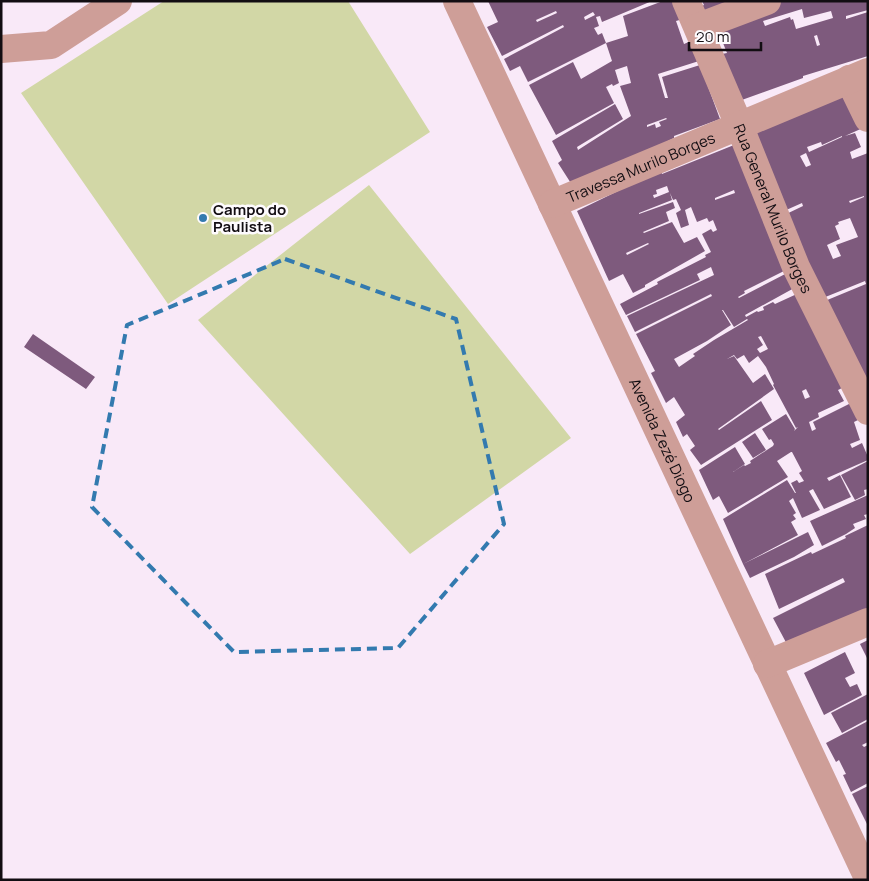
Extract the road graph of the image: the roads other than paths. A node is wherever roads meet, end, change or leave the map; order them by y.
1 (118, 1) edge
2 (457, 1) edge
3 (686, 1) edge
4 (767, 1) edge
5 (698, 27) junction
6 (1, 49) edge
7 (858, 75) edge
8 (868, 118) edge
9 (739, 125) junction
10 (552, 204) junction
11 (868, 411) edge
12 (868, 622) edge
13 (768, 664) junction
14 (868, 878) edge

1 - 6 street
2 - 10 street, Avenida Zezé Diogo
3 - 5 street, Rua General Murilo Borges
4 - 5 street
5 - 9 street, Rua General Murilo Borges
7 - 8 street
7 - 9 street, Travessa Murilo Borges
9 - 10 street, Travessa Murilo Borges
9 - 11 street, Rua General Murilo Borges
10 - 13 street, Avenida Zezé Diogo
12 - 13 street
13 - 14 street, Avenida Zezé Diogo

